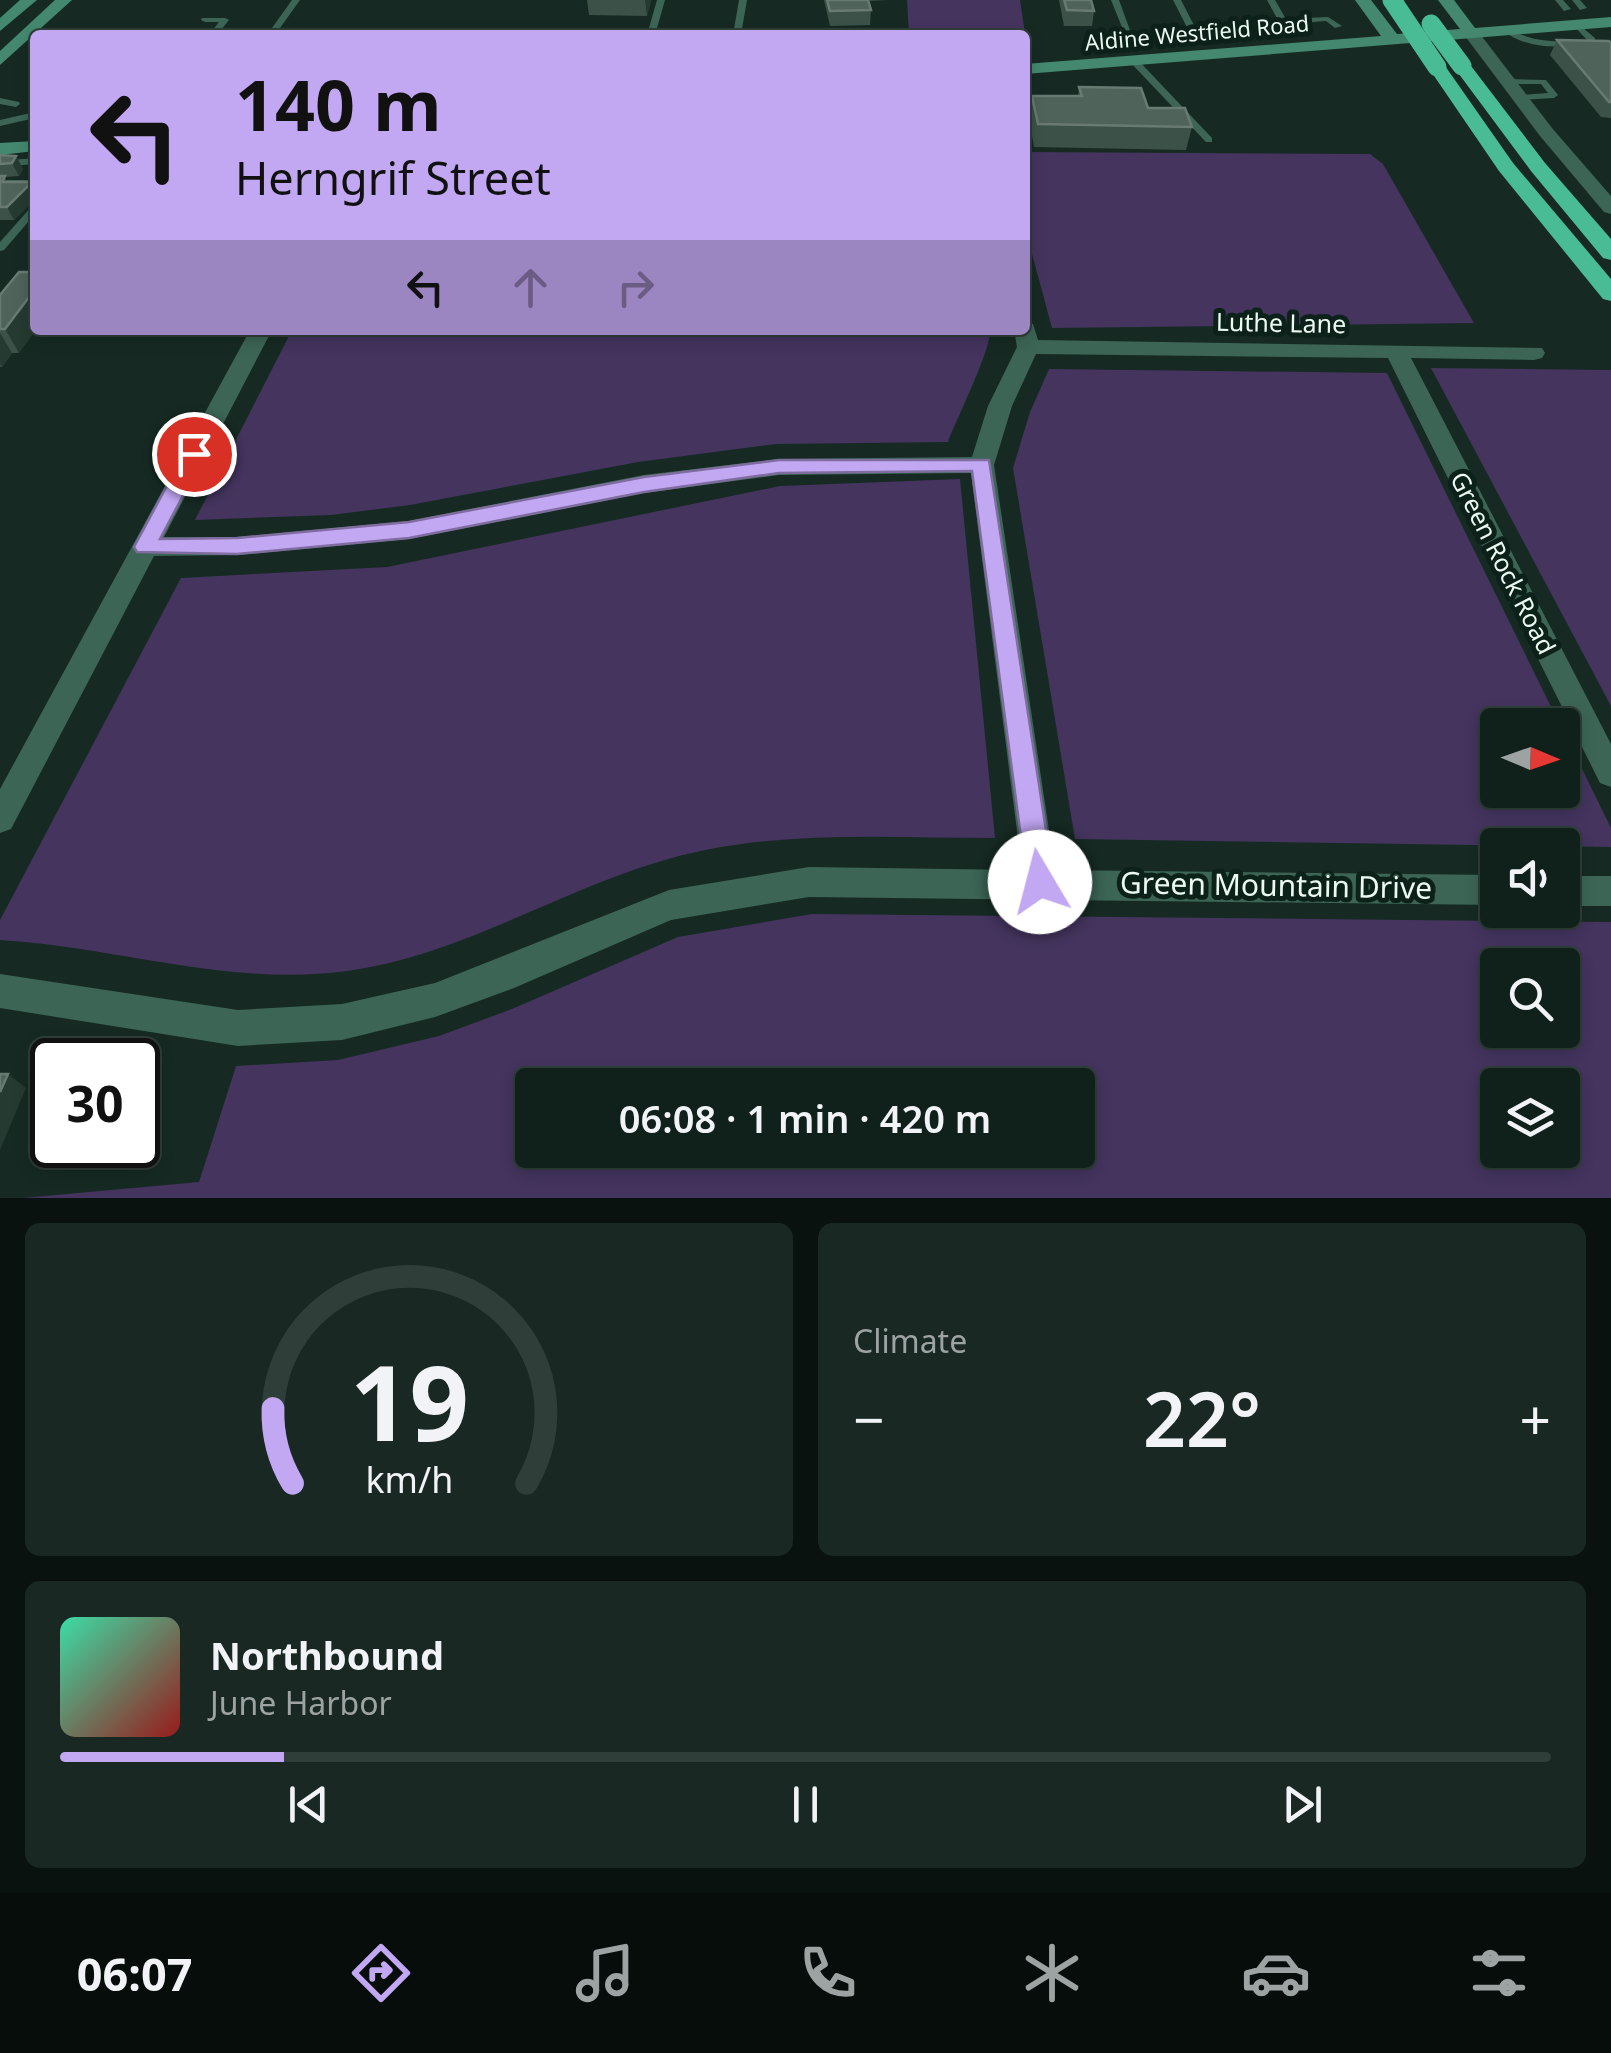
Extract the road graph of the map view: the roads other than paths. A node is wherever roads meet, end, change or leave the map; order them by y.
1 (28, 0) edge
2 (64, 0) edge
3 (296, 0) edge
4 (660, 0) edge
5 (743, 0) edge
6 (1116, 0) edge
7 (1177, 0) edge
8 (1272, 0) edge
9 (1363, 0) edge
10 (1392, 0) edge
11 (1414, 0) edge
12 (1446, 0) edge
13 (1611, 6) edge
14 (1572, 8) edge
15 (47, 16) junction
16 (4, 19) edge
17 (206, 20) dead end
18 (1379, 22) junction
19 (1611, 22) edge
20 (1465, 25) junction
21 (1286, 26) junction
22 (32, 30) edge
23 (217, 30) edge
24 (275, 30) edge
25 (652, 30) edge
26 (738, 30) edge
27 (30, 32) edge
28 (1196, 37) junction
29 (1392, 39) junction
30 (1030, 51) edge
31 (1132, 51) junction
32 (0, 60) edge
33 (1030, 68) edge
34 (1508, 81) junction
35 (1520, 98) junction
36 (2, 115) edge
37 (30, 115) edge
38 (30, 126) edge
39 (1209, 140) dead end
40 (30, 146) edge
41 (0, 149) edge
42 (0, 164) edge
43 (30, 164) edge
44 (30, 171) edge
45 (0, 183) edge
46 (22, 183) junction
47 (30, 183) edge
48 (1611, 208) edge
49 (30, 214) edge
50 (0, 248) edge
51 (1611, 253) edge
52 (1611, 294) edge
53 (258, 335) edge
54 (1026, 338) edge
55 (1396, 352) junction
56 (1534, 353) dead end
57 (982, 464) junction
58 (145, 547) junction
59 (1611, 774) edge
60 (0, 818) edge
61 (1040, 882) junction
62 (1480, 890) edge
63 (1580, 890) edge
64 (1611, 891) edge
65 (0, 992) edge

1 - 16 main road
2 - 15 main road
3 - 24 lane
4 - 25 lane
5 - 26 lane
6 - 31 lane
7 - 28 lane
8 - 21 lane
9 - 18 main road
10 - 52 highway, bridge
11 - 51 highway, bridge
12 - 20 main road
13 - 14 main road, Aldine Westfield Road
14 - 19 main road, Aldine Westfield Road
14 - 20 main road, Aldine Westfield Road
14 - 20 main road, Aldine Westfield Road
15 - 16 main road
15 - 22 main road
17 - 23 lane
18 - 20 main road, Aldine Westfield Road
18 - 21 main road, Aldine Westfield Road
18 - 29 main road
20 - 29 main road, Aldine Westfield Road
20 - 34 street
21 - 28 main road, Aldine Westfield Road
27 - 32 main road
28 - 31 main road, Aldine Westfield Road
29 - 31 main road, Aldine Westfield Road
30 - 31 main road, Aldine Westfield Road
31 - 33 main road, Aldine Westfield Road
31 - 39 lane
34 - 35 street
34 - 35 lane
35 - 48 street
36 - 36 lane
36 - 37 lane
36 - 38 main road
40 - 41 main road
42 - 43 lane
44 - 46 lane
45 - 46 lane
46 - 47 lane
49 - 50 lane
53 - 58 street
54 - 55 street, Luthe Lane
54 - 57 street
55 - 56 street, Luthe Lane
55 - 59 street, Green Rock Road
57 - 58 street
57 - 61 street
58 - 60 street
61 - 62 street, Green Mountain Drive
61 - 65 street, Green Mountain Drive
63 - 64 street

